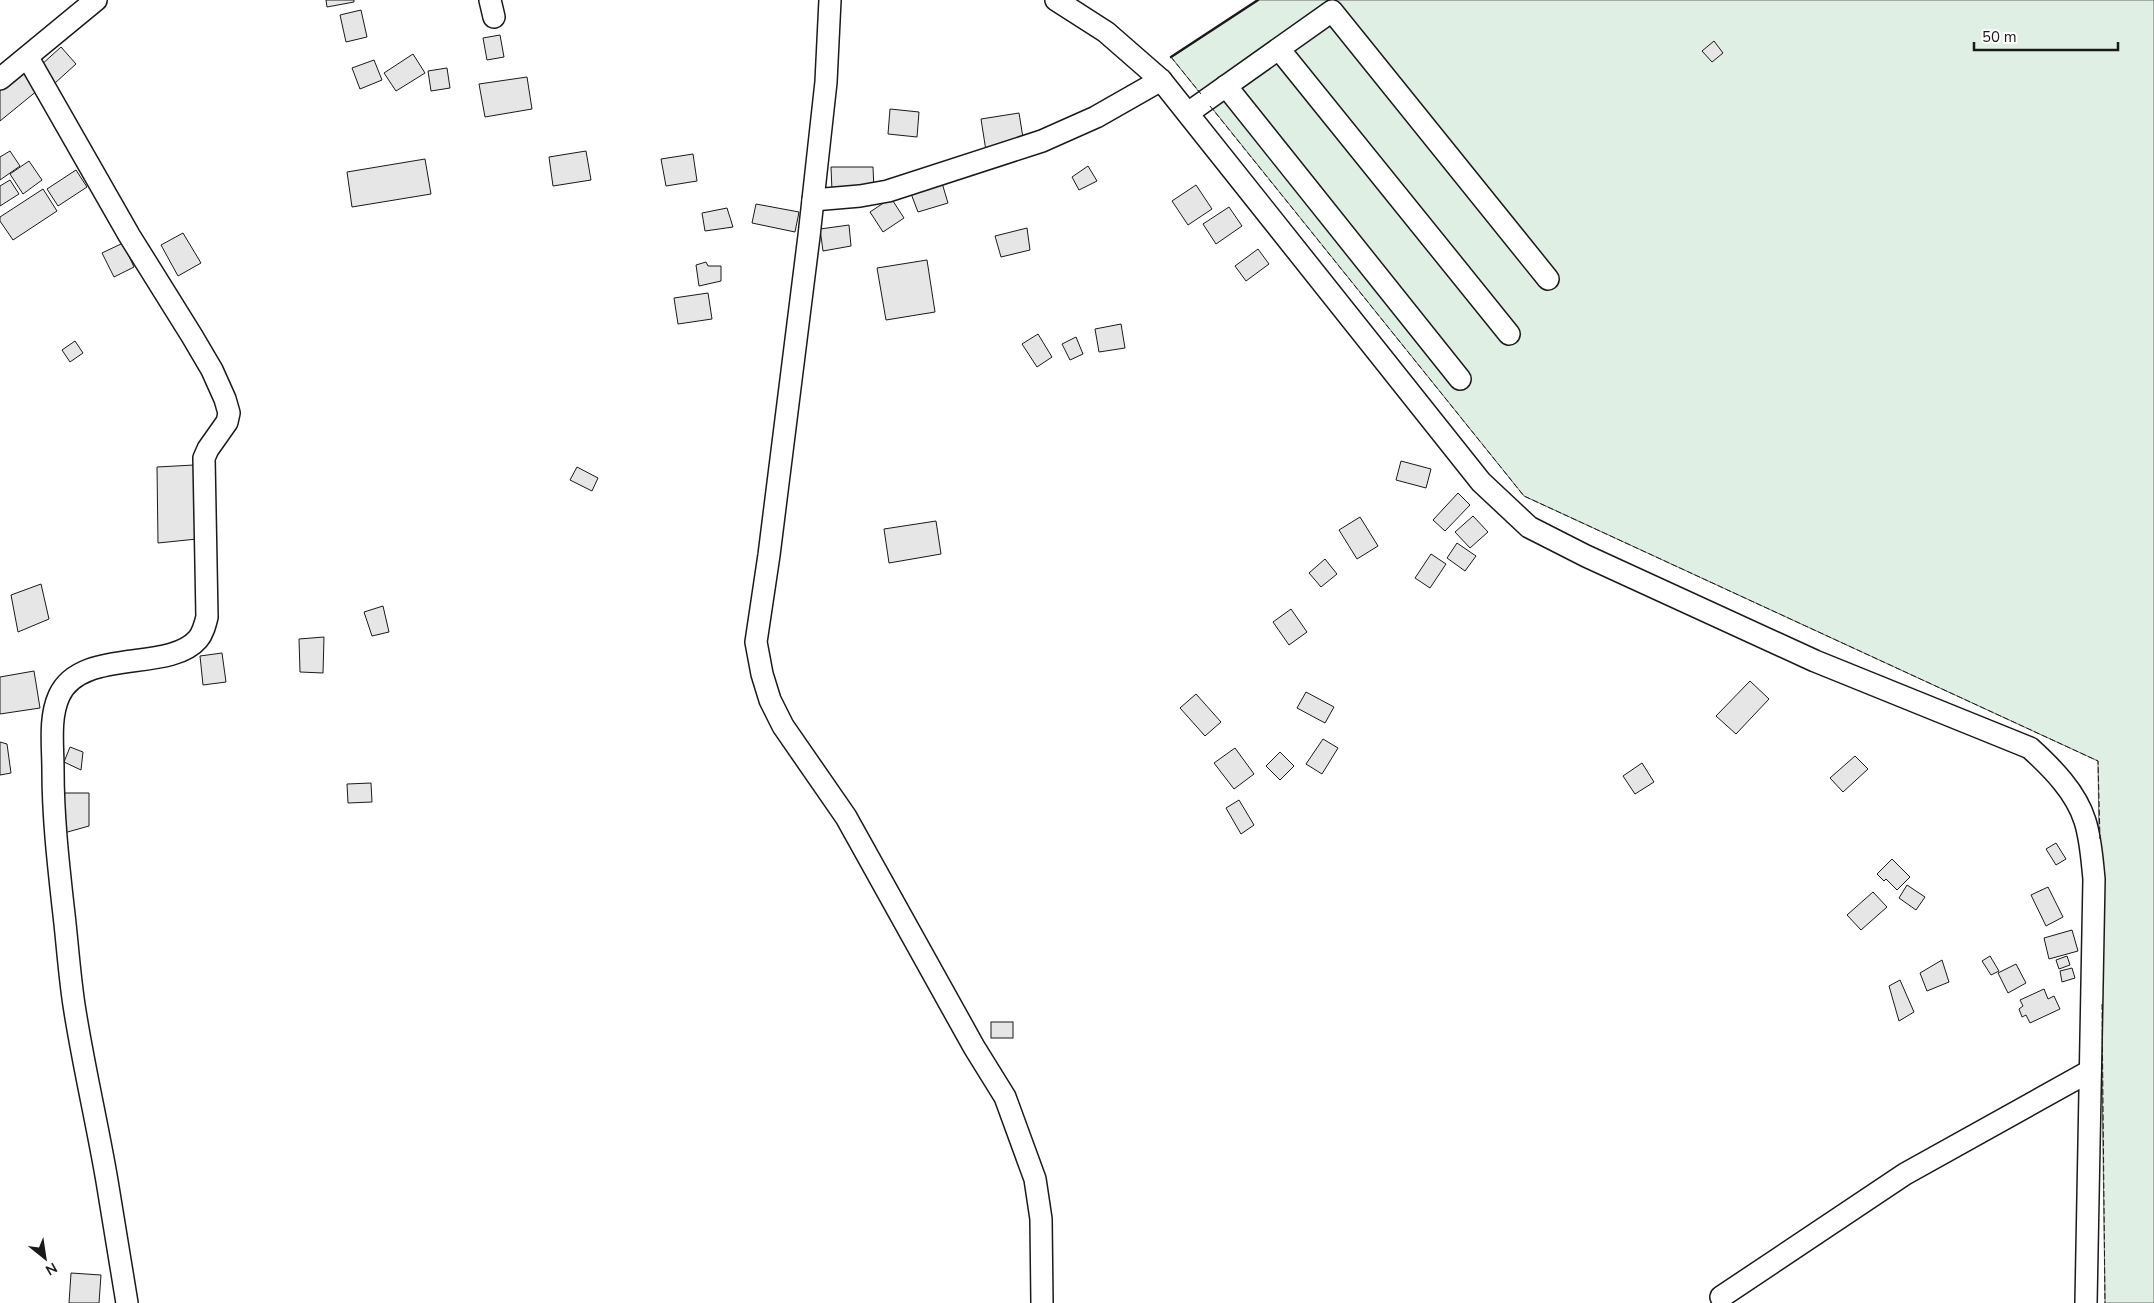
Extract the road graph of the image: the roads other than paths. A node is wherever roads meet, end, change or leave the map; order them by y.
1 (96, 0) edge
2 (830, 0) edge
3 (1056, 0) edge
4 (1279, 49) junction
5 (28, 58) junction
6 (0, 79) edge
7 (1161, 80) junction
8 (1226, 86) junction
9 (1188, 113) junction
10 (813, 200) junction
11 (1548, 279) dead end
12 (1509, 334) dead end
13 (1460, 379) dead end
14 (2090, 1071) junction
15 (1721, 1297) dead end
16 (127, 1303) edge
17 (1042, 1303) edge
18 (2086, 1303) edge

1 - 5 street
2 - 10 street
3 - 7 street
4 - 8 street
4 - 11 street
4 - 12 street
5 - 6 street
5 - 16 street
7 - 9 street
7 - 10 street
8 - 9 street
8 - 13 street
9 - 14 street
10 - 17 street
14 - 15 street
14 - 18 street

